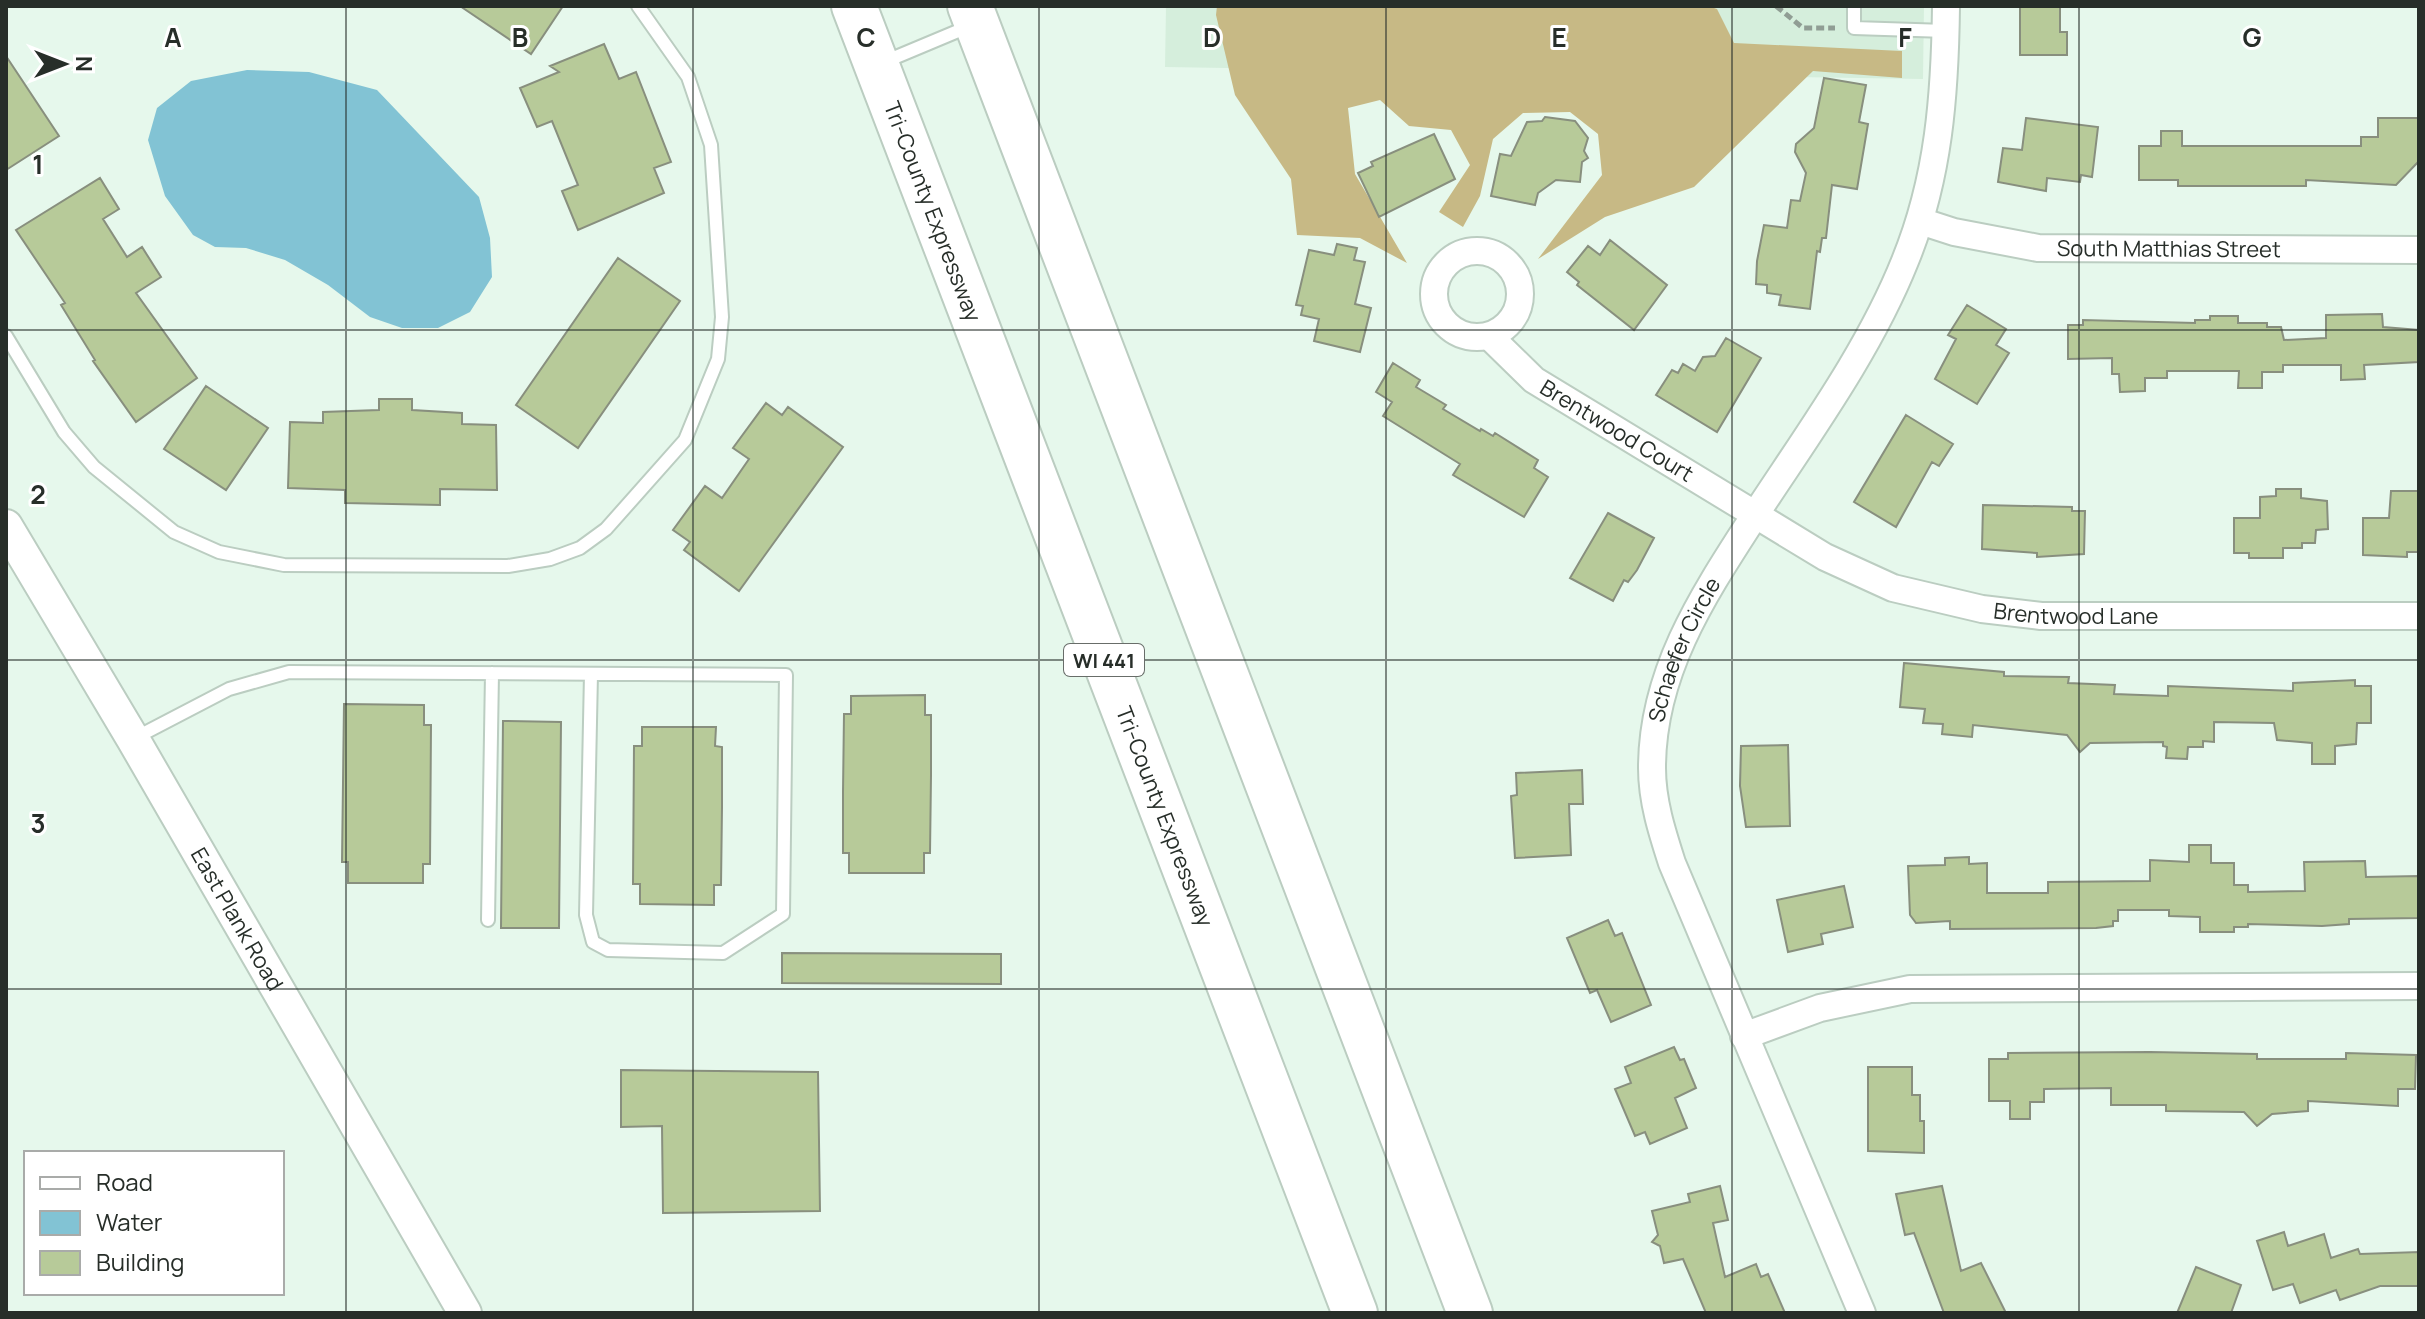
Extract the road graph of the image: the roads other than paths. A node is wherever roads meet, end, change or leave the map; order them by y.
1 (638, 6) edge
2 (854, 6) edge
3 (1854, 6) edge
4 (973, 15) edge
5 (1946, 19) edge
6 (877, 65) junction
7 (1920, 221) junction
8 (2419, 250) edge
9 (6, 336) edge
10 (1489, 336) dead end
11 (1755, 516) junction
12 (6, 526) edge
13 (2419, 616) edge
14 (492, 673) junction
15 (591, 674) junction
16 (133, 739) junction
17 (488, 920) dead end
18 (2419, 986) edge
19 (1744, 1036) junction
20 (465, 1313) edge
21 (1355, 1313) edge
22 (1470, 1313) edge
23 (1862, 1313) edge

1 - 9 lane
2 - 6 highway, Tri-County Expressway / WI 441
3 - 5 lane
4 - 6 lane
4 - 22 highway
5 - 7 street, Schaefer Circle
6 - 21 highway, Tri-County Expressway / WI 441
7 - 8 street, South Matthias Street
7 - 11 street, Schaefer Circle
10 - 11 street, Brentwood Court
11 - 13 street, Brentwood Lane
11 - 19 street, Schaefer Circle
12 - 16 street, East Plank Road
14 - 15 lane
14 - 16 lane
14 - 17 lane
15 - 15 lane
16 - 20 street, East Plank Road
18 - 19 street
19 - 23 street, Schaefer Circle

